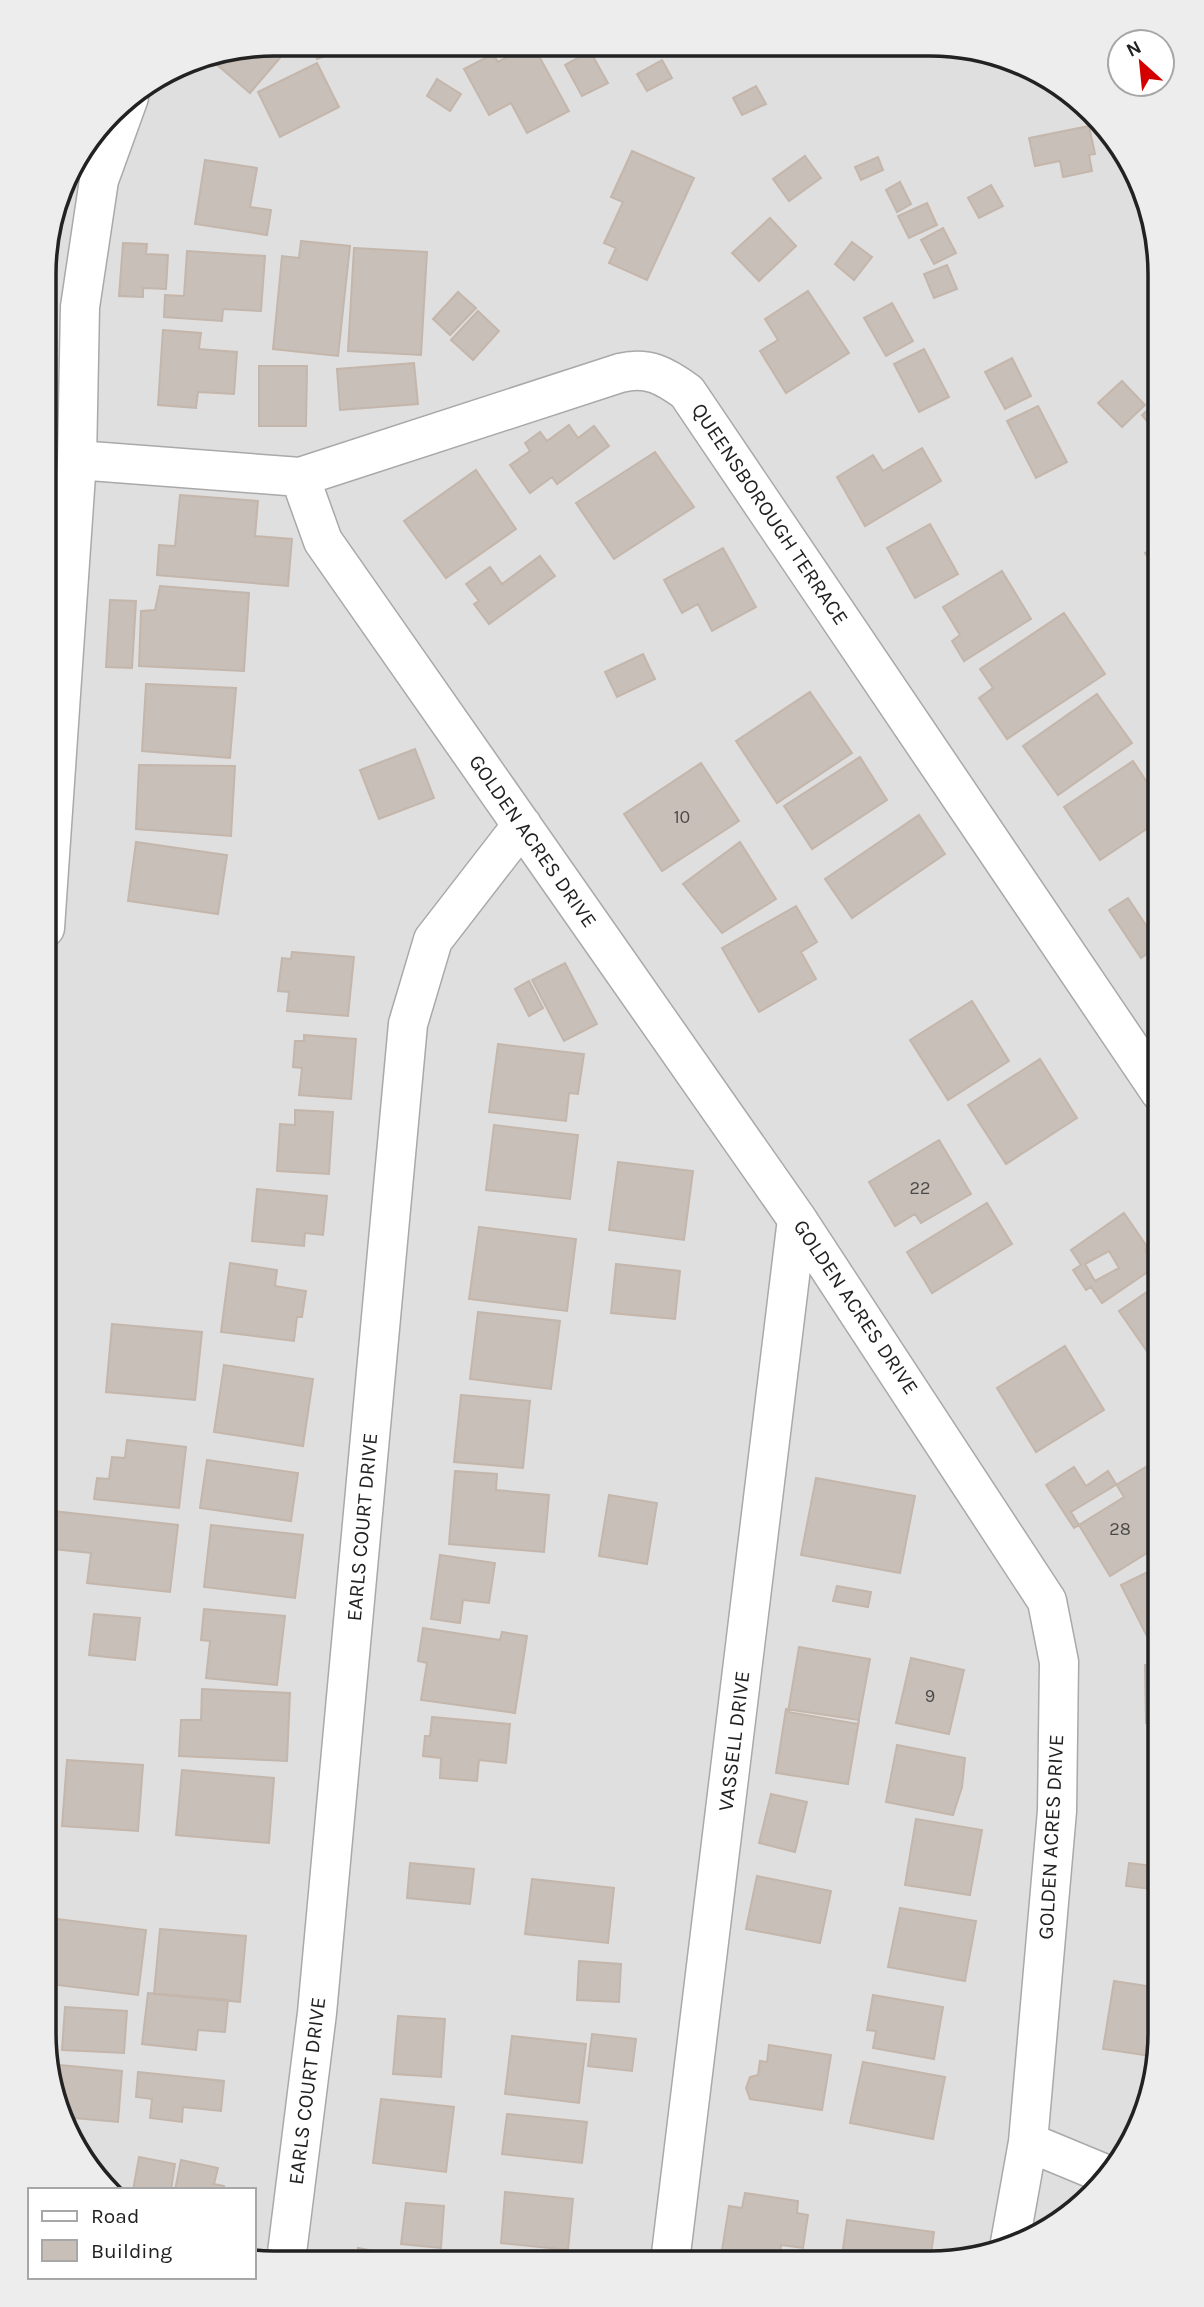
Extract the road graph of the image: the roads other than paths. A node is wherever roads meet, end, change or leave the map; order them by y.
1 (121, 119) edge
2 (77, 460) junction
3 (300, 477) junction
4 (56, 767) edge
5 (522, 825) junction
6 (1148, 1074) edge
7 (797, 1219) junction
8 (1028, 2142) junction
9 (1098, 2171) edge
10 (1011, 2234) edge
11 (287, 2251) edge
12 (671, 2251) edge

1 - 2 street
2 - 3 street, QUEENSBOROUGH TERRACE
2 - 4 street
3 - 5 street, GOLDEN ACRES DRIVE
3 - 6 street, QUEENSBOROUGH TERRACE
5 - 7 street, GOLDEN ACRES DRIVE
5 - 11 street, EARLS COURT DRIVE
7 - 8 street, GOLDEN ACRES DRIVE
7 - 12 street, VASSELL DRIVE
8 - 9 street
8 - 10 street, GOLDEN ACRES DRIVE

